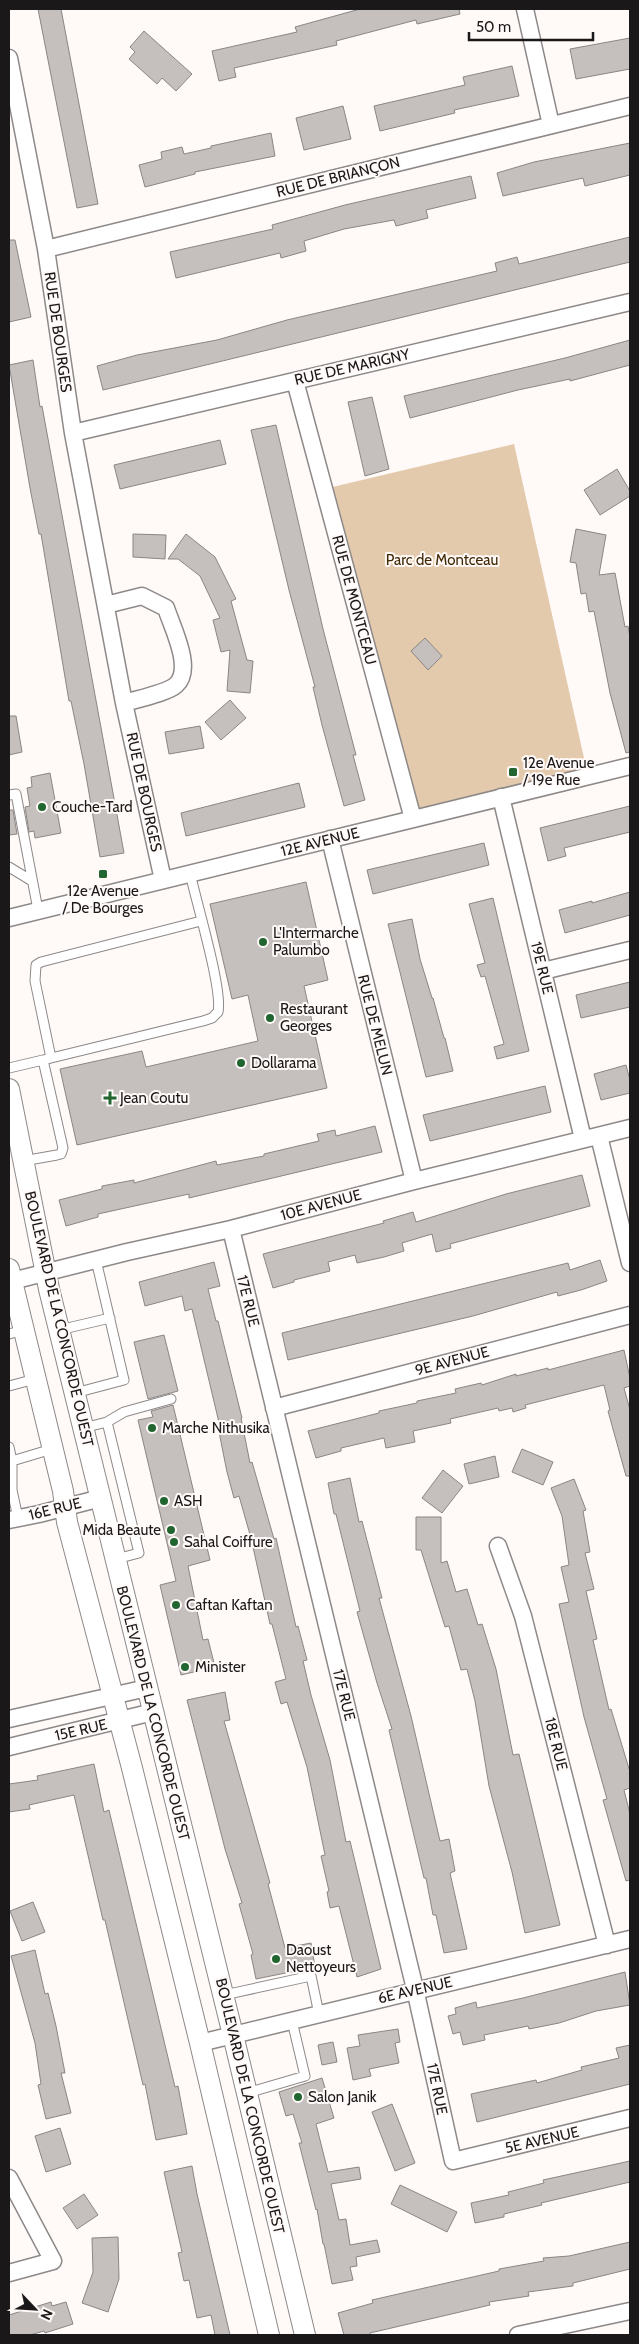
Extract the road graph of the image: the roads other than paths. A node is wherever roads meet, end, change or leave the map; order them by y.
1 (525, 9) edge
2 (9, 58) edge
3 (630, 106) edge
4 (551, 125) junction
5 (46, 250) junction
6 (630, 302) edge
7 (295, 381) junction
8 (73, 433) junction
9 (106, 606) junction
10 (124, 703) junction
11 (630, 766) edge
12 (9, 795) edge
13 (501, 798) junction
14 (413, 819) junction
15 (330, 839) junction
16 (9, 866) edge
17 (190, 873) junction
18 (163, 880) junction
19 (32, 881) junction
20 (38, 910) junction
21 (9, 918) edge
22 (201, 921) junction
23 (630, 950) edge
24 (543, 972) junction
25 (47, 1059) junction
26 (9, 1068) edge
27 (9, 1090) edge
28 (630, 1128) edge
29 (591, 1137) junction
30 (23, 1162) junction
31 (414, 1181) junction
32 (231, 1230) junction
33 (96, 1260) junction
34 (630, 1263) edge
35 (45, 1273) junction
36 (10, 1278) edge
37 (630, 1315) edge
38 (110, 1318) junction
39 (59, 1330) junction
40 (16, 1332) edge
41 (35, 1379) junction
42 (9, 1386) edge
43 (74, 1393) junction
44 (172, 1399) dead end
45 (274, 1408) junction
46 (107, 1422) junction
47 (83, 1428) junction
48 (9, 1447) edge
49 (52, 1449) junction
50 (12, 1460) junction
51 (101, 1498) junction
52 (65, 1508) junction
53 (14, 1519) edge
54 (498, 1546) dead end
55 (116, 1559) junction
56 (147, 1688) junction
57 (112, 1696) junction
58 (153, 1712) junction
59 (9, 1719) edge
60 (118, 1721) junction
61 (9, 1748) edge
62 (630, 1939) edge
63 (607, 1945) junction
64 (415, 1989) junction
65 (224, 1995) junction
66 (319, 2014) junction
67 (292, 2021) junction
68 (233, 2035) junction
69 (200, 2043) junction
70 (247, 2093) junction
71 (630, 2118) edge
72 (453, 2161) joint
73 (9, 2178) edge
74 (9, 2272) edge
75 (630, 2311) edge
76 (269, 2335) edge
77 (305, 2335) edge
78 (518, 2335) edge

1 - 4 street
2 - 5 street, RUE DE BOURGES
3 - 4 street, RUE DE BRIANÇON
4 - 5 street, RUE DE BRIANÇON
5 - 8 street, RUE DE BOURGES
6 - 7 street, RUE DE MARIGNY
7 - 8 street, RUE DE MARIGNY
7 - 14 street, RUE DE MONTCEAU
8 - 9 street, RUE DE BOURGES
9 - 10 street, RUE DE BOURGES
9 - 10 street
10 - 18 street, RUE DE BOURGES
11 - 13 street, 12E AVENUE
12 - 19 lane
13 - 14 street, 12E AVENUE
13 - 24 street, 19E RUE
14 - 15 street, 12E AVENUE
15 - 17 street, 12E AVENUE
15 - 31 street, RUE DE MELUN
16 - 19 lane
17 - 18 street, 12E AVENUE
17 - 22 lane
18 - 20 street, 12E AVENUE
19 - 20 lane
20 - 21 street, 12E AVENUE
22 - 25 lane
22 - 25 lane
23 - 24 street
24 - 29 street, 19E RUE
25 - 26 lane
25 - 30 lane
27 - 30 street, BOULEVARD DE LA CONCORDE OUEST
28 - 29 street, 10E AVENUE
29 - 31 street, 10E AVENUE
29 - 34 street, 19E RUE
30 - 35 street, BOULEVARD DE LA CONCORDE OUEST
31 - 32 street, 10E AVENUE
32 - 33 street, 10E AVENUE
32 - 45 street, 17E RUE
33 - 35 street, 10E AVENUE
33 - 38 lane
35 - 36 street, 10E AVENUE
35 - 39 street, BOULEVARD DE LA CONCORDE OUEST
36 - 40 street
37 - 45 street, 9E AVENUE
38 - 39 lane
38 - 43 lane
39 - 43 street, BOULEVARD DE LA CONCORDE OUEST
40 - 41 street
41 - 42 lane
41 - 49 street
43 - 47 street, BOULEVARD DE LA CONCORDE OUEST
44 - 46 lane
45 - 64 street, 17E RUE
46 - 47 lane
46 - 55 lane
47 - 51 street, BOULEVARD DE LA CONCORDE OUEST
48 - 50 lane
49 - 50 lane
49 - 52 street
50 - 53 lane
51 - 52 street, 16E RUE
51 - 55 street, BOULEVARD DE LA CONCORDE OUEST
52 - 53 street, 16E RUE
52 - 57 street
54 - 63 street, 18E RUE
55 - 56 street, BOULEVARD DE LA CONCORDE OUEST
56 - 57 street, 15E RUE
56 - 58 street, BOULEVARD DE LA CONCORDE OUEST
57 - 59 street, 15E RUE
57 - 60 street
58 - 60 street, 15E RUE
58 - 65 street, BOULEVARD DE LA CONCORDE OUEST
60 - 61 street, 15E RUE
60 - 69 street
62 - 63 street, 6E AVENUE
63 - 64 street, 6E AVENUE
64 - 66 street, 6E AVENUE
64 - 72 street, 17E RUE
65 - 66 lane
65 - 68 street, BOULEVARD DE LA CONCORDE OUEST
66 - 67 street, 6E AVENUE
67 - 68 street, 6E AVENUE
67 - 70 lane
68 - 69 street, 6E AVENUE
68 - 70 street, BOULEVARD DE LA CONCORDE OUEST
69 - 76 street
70 - 77 street, BOULEVARD DE LA CONCORDE OUEST
71 - 72 street, 5E AVENUE
73 - 74 street
75 - 78 street

